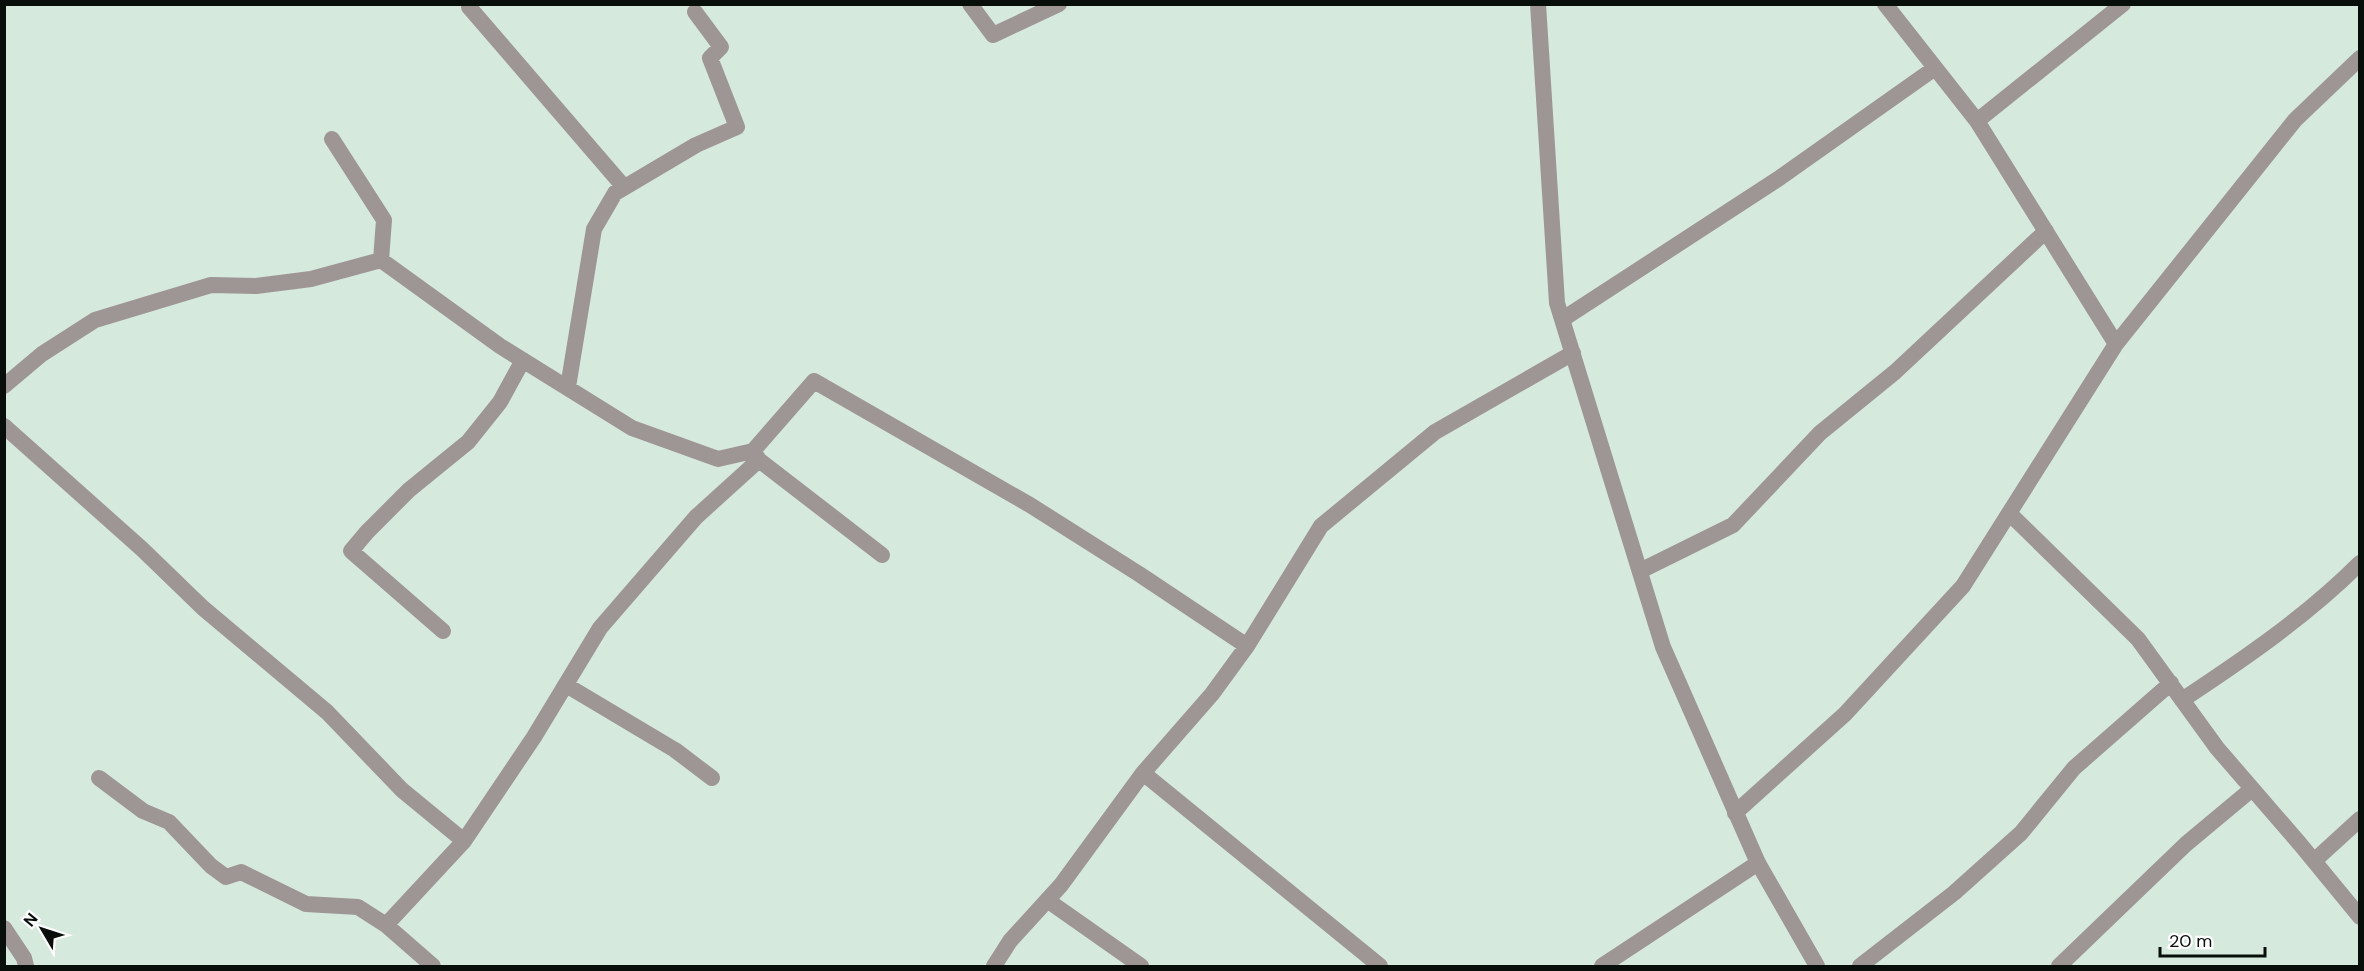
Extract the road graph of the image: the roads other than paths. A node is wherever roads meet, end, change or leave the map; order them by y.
1 (970, 4) edge
2 (1059, 4) edge
3 (1538, 4) edge
4 (1885, 4) edge
5 (2123, 4) edge
6 (470, 7) dead end
7 (695, 12) dead end
8 (2360, 58) edge
9 (1935, 68) junction
10 (1977, 121) junction
11 (332, 139) dead end
12 (624, 187) junction
13 (2046, 231) junction
14 (381, 260) junction
15 (1563, 319) junction
16 (2116, 344) junction
17 (1573, 352) junction
18 (523, 360) junction
19 (4, 386) edge
20 (568, 387) junction
21 (4, 426) edge
22 (756, 455) junction
23 (2009, 513) junction
24 (882, 555) dead end
25 (2360, 563) edge
26 (1640, 571) junction
27 (443, 631) dead end
28 (1247, 646) junction
29 (2171, 683) junction
30 (566, 685) junction
31 (2182, 700) junction
32 (1143, 773) junction
33 (712, 777) dead end
34 (99, 778) dead end
35 (2252, 789) junction
36 (1735, 813) junction
37 (2360, 819) edge
38 (464, 841) junction
39 (2314, 861) junction
40 (1758, 863) junction
41 (1047, 900) junction
42 (2360, 917) edge
43 (386, 925) junction
44 (4, 928) edge
45 (26, 966) edge
46 (433, 966) edge
47 (994, 966) edge
48 (1141, 966) edge
49 (1380, 966) edge
50 (1602, 966) edge
51 (1817, 966) edge
52 (1860, 966) edge
53 (2059, 966) edge

1 - 2 street
3 - 15 street
4 - 9 street
5 - 10 street
6 - 12 street
7 - 12 street
8 - 16 street
9 - 10 street
9 - 15 street
10 - 13 street
11 - 14 street
12 - 20 street
13 - 16 street
13 - 26 street
14 - 18 street
14 - 19 street
15 - 17 street
16 - 23 street
17 - 26 street
17 - 28 street
18 - 20 street
18 - 27 street
20 - 22 street
21 - 38 street
22 - 24 street
22 - 28 street
22 - 30 street
23 - 29 street
23 - 36 street
25 - 31 street
26 - 36 street
28 - 32 street
29 - 31 street
29 - 52 street
30 - 33 street
30 - 38 street
31 - 35 street
32 - 41 street
32 - 49 street
34 - 43 street
35 - 39 street
35 - 53 street
36 - 40 street
37 - 39 street
38 - 43 street
39 - 42 street
40 - 50 street
40 - 51 street
41 - 47 street
41 - 48 street
43 - 46 street
44 - 45 street

